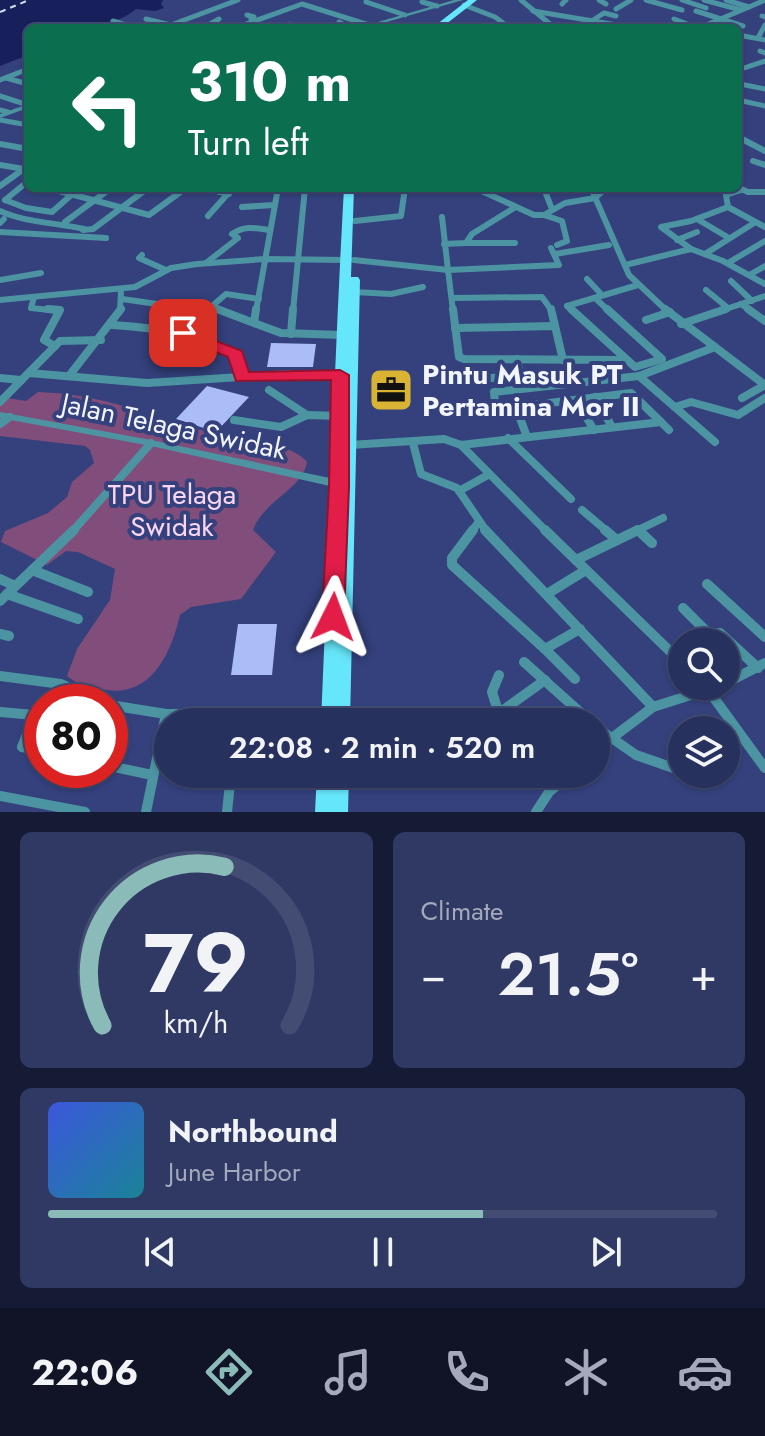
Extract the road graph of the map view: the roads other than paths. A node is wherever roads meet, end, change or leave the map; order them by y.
1 (238, 0) edge
2 (521, 0) edge
3 (599, 0) edge
4 (631, 0) edge
5 (646, 0) edge
6 (671, 0) edge
7 (682, 0) edge
8 (704, 0) edge
9 (726, 0) edge
10 (764, 1) edge
11 (366, 2) edge
12 (422, 2) edge
13 (466, 2) edge
14 (437, 4) edge
15 (606, 4) dead end
16 (395, 5) dead end
17 (689, 7) dead end
18 (749, 7) junction
19 (706, 8) dead end
20 (616, 9) dead end
21 (682, 10) dead end
22 (533, 11) junction
23 (696, 11) dead end
24 (740, 11) junction
25 (178, 13) dead end
26 (409, 14) junction
27 (247, 15) dead end
28 (750, 15) dead end
29 (616, 16) dead end
30 (191, 17) junction
31 (146, 19) dead end
32 (219, 19) dead end
33 (594, 19) junction
34 (674, 19) dead end
35 (719, 20) junction
36 (113, 21) dead end
37 (339, 22) dead end
38 (255, 23) junction
39 (123, 24) edge
40 (168, 24) joint
41 (210, 24) edge
42 (251, 24) edge
43 (343, 24) edge
44 (366, 24) edge
45 (373, 24) edge
46 (442, 24) edge
47 (505, 24) edge
48 (552, 24) edge
49 (587, 24) edge
50 (607, 24) edge
51 (687, 24) edge
52 (708, 24) edge
53 (735, 24) edge
54 (765, 25) edge
55 (742, 36) edge
56 (762, 39) edge
57 (765, 63) edge
58 (742, 69) edge
59 (24, 73) edge
60 (3, 79) edge
61 (24, 83) edge
62 (742, 85) edge
63 (765, 89) edge
64 (0, 96) edge
65 (742, 101) edge
66 (24, 105) edge
67 (765, 106) edge
68 (24, 107) edge
69 (4, 111) edge
70 (0, 118) edge
71 (24, 124) edge
72 (742, 139) edge
73 (0, 144) edge
74 (24, 147) edge
75 (765, 151) edge
76 (753, 161) dead end
77 (1, 165) edge
78 (765, 165) edge
79 (24, 168) edge
80 (24, 169) edge
81 (12, 178) junction
82 (24, 181) edge
83 (24, 185) edge
84 (0, 186) edge
85 (742, 189) edge
86 (63, 192) edge
87 (74, 192) edge
88 (105, 192) edge
89 (142, 192) edge
90 (181, 192) edge
91 (230, 192) edge
92 (277, 192) edge
93 (305, 192) edge
94 (349, 192) edge
95 (356, 192) edge
96 (404, 192) edge
97 (483, 192) edge
98 (545, 192) edge
99 (593, 192) edge
100 (602, 192) edge
101 (733, 192) edge
102 (765, 192) edge
103 (71, 194) junction
104 (595, 198) junction
105 (94, 200) junction
106 (274, 205) junction
107 (121, 207) junction
108 (242, 207) dead end
109 (728, 207) junction
110 (514, 208) junction
111 (552, 209) junction
112 (0, 211) edge
113 (544, 215) junction
114 (208, 216) dead end
115 (442, 217) dead end
116 (697, 219) junction
117 (355, 221) junction
118 (65, 222) dead end
119 (754, 223) junction
120 (765, 227) edge
121 (87, 229) junction
122 (269, 230) junction
123 (0, 232) edge
124 (697, 232) dead end
125 (106, 238) dead end
126 (729, 238) junction
127 (677, 240) junction
128 (765, 241) edge
129 (466, 243) junction
130 (515, 243) dead end
131 (444, 244) junction
132 (609, 245) dead end
133 (554, 249) junction
134 (691, 249) junction
135 (705, 254) junction
136 (142, 255) dead end
137 (265, 259) junction
138 (298, 259) junction
139 (350, 260) junction
140 (728, 263) junction
141 (205, 264) junction
142 (625, 265) junction
143 (765, 266) edge
144 (166, 270) junction
145 (448, 270) junction
146 (41, 273) dead end
147 (751, 274) junction
148 (410, 278) dead end
149 (587, 279) dead end
150 (0, 280) edge
151 (731, 281) dead end
152 (765, 284) edge
153 (638, 285) junction
154 (423, 287) dead end
155 (406, 290) junction
156 (706, 290) dead end
157 (354, 292) junction
158 (122, 295) junction
159 (765, 296) edge
160 (34, 297) junction
161 (598, 297) junction
162 (452, 298) junction
163 (259, 299) junction
164 (0, 300) edge
165 (752, 301) junction
166 (741, 304) junction
167 (164, 305) dead end
168 (211, 307) junction
169 (728, 308) junction
170 (670, 312) junction
171 (646, 320) dead end
172 (765, 321) edge
173 (254, 323) junction
174 (681, 324) junction
175 (112, 325) junction
176 (555, 326) junction
177 (455, 328) junction
178 (183, 333) junction
179 (291, 334) junction
180 (343, 335) junction
181 (101, 340) junction
182 (55, 346) junction
183 (715, 347) junction
184 (517, 359) junction
185 (563, 360) junction
186 (618, 360) dead end
187 (340, 375) junction
188 (25, 376) junction
189 (69, 376) junction
190 (639, 376) junction
191 (0, 378) edge
192 (242, 378) junction
193 (491, 378) dead end
194 (763, 382) edge
195 (269, 390) dead end
196 (595, 397) junction
197 (742, 398) dead end
198 (765, 398) edge
199 (576, 400) junction
200 (0, 402) edge
201 (675, 407) junction
202 (496, 413) dead end
203 (307, 415) junction
204 (340, 416) junction
205 (3, 419) edge
206 (234, 420) dead end
207 (661, 422) junction
208 (612, 427) junction
209 (594, 430) junction
210 (669, 430) dead end
211 (527, 437) junction
212 (508, 438) junction
213 (715, 442) dead end
214 (151, 443) junction
215 (413, 443) junction
216 (350, 445) junction
217 (461, 445) junction
218 (488, 475) junction
219 (344, 485) junction
220 (459, 491) junction
221 (571, 499) dead end
222 (582, 510) dead end
223 (663, 518) dead end
224 (478, 523) junction
225 (638, 530) junction
226 (617, 540) junction
227 (652, 543) dead end
228 (576, 560) junction
229 (32, 570) junction
230 (586, 570) junction
231 (0, 579) edge
232 (707, 584) dead end
233 (15, 586) junction
234 (88, 592) dead end
235 (547, 594) junction
236 (4, 598) edge
237 (683, 608) dead end
238 (78, 619) dead end
239 (580, 629) junction
240 (765, 637) edge
241 (545, 649) junction
242 (668, 649) edge
243 (524, 662) dead end
244 (762, 665) edge
245 (499, 675) dead end
246 (0, 676) edge
247 (740, 676) edge
248 (575, 679) dead end
249 (545, 680) junction
250 (57, 684) edge
251 (673, 700) edge
252 (720, 700) edge
253 (653, 707) junction
254 (128, 708) edge
255 (334, 708) edge
256 (499, 708) edge
257 (504, 708) edge
258 (576, 708) edge
259 (0, 712) edge
260 (154, 712) edge
261 (24, 714) edge
262 (610, 737) edge
263 (610, 739) edge
264 (154, 766) edge
265 (668, 768) edge
266 (765, 768) edge
267 (128, 770) edge
268 (152, 775) junction
269 (230, 788) edge
270 (326, 788) edge
271 (339, 788) edge
272 (554, 788) edge
273 (0, 796) edge
274 (85, 812) edge
275 (146, 812) edge
276 (227, 812) edge
277 (325, 812) edge
278 (338, 812) edge
279 (536, 812) edge

1 - 30 street
2 - 22 street
3 - 15 street
4 - 20 street
5 - 21 street
6 - 17 street
7 - 19 street
8 - 24 street
9 - 18 street
10 - 18 street
11 - 26 street
12 - 14 street
13 - 14 street
13 - 46 highway
13 - 47 street
14 - 26 street
16 - 26 street
18 - 24 street
22 - 33 street
22 - 48 street
23 - 35 street
24 - 28 street
24 - 35 street
25 - 30 street
26 - 45 street
27 - 38 street
29 - 33 street
30 - 40 street
31 - 40 street
32 - 41 street
33 - 49 street
33 - 50 street
34 - 51 street
35 - 52 street
35 - 53 street
36 - 39 street
37 - 43 street
38 - 42 street
38 - 44 street
54 - 56 street
55 - 56 street
57 - 58 street
59 - 60 street
60 - 61 street
62 - 63 street
64 - 66 street
65 - 67 street
68 - 69 street
69 - 70 street
70 - 71 street
72 - 75 street
73 - 74 street
76 - 78 street
77 - 79 street
80 - 81 street
81 - 82 street
81 - 84 street
83 - 103 street
85 - 102 street
86 - 103 street
87 - 103 street
88 - 105 street
89 - 107 street
90 - 107 street
91 - 114 street
92 - 106 street
93 - 138 street
94 - 139 highway
95 - 117 highway
96 - 117 street
97 - 110 street
98 - 111 street
99 - 104 street
100 - 104 street
101 - 109 street
103 - 105 street
104 - 111 street
104 - 142 street
105 - 107 street
105 - 118 street
106 - 108 street
106 - 122 street
107 - 121 street
109 - 116 street
109 - 119 street
110 - 113 street
110 - 129 street
111 - 113 street
112 - 121 street
113 - 133 street
115 - 131 street
116 - 126 street
116 - 127 street
117 - 139 highway
119 - 120 street
119 - 126 street
121 - 123 street
121 - 125 street
122 - 137 street
122 - 141 street
124 - 127 street
126 - 135 street
127 - 134 street
128 - 140 street
129 - 130 street
129 - 131 street
131 - 145 street
132 - 133 street
133 - 145 street
134 - 135 street
134 - 142 street
135 - 140 street
136 - 144 street
137 - 138 street
137 - 141 street
137 - 163 street
138 - 139 street
138 - 179 street
139 - 145 street
139 - 157 highway
139 - 180 highway
140 - 147 street
141 - 144 street
142 - 153 street
143 - 147 street
144 - 158 street
145 - 162 street
146 - 150 street
147 - 152 street
148 - 155 street
149 - 161 street
151 - 165 street
153 - 161 street
153 - 170 street
154 - 155 street
155 - 157 street
156 - 169 street
157 - 216 highway
158 - 160 street
158 - 167 street
158 - 175 street
159 - 165 street
160 - 164 street
160 - 182 street
161 - 161 street
162 - 176 street
162 - 177 street
163 - 168 street
163 - 173 street
165 - 166 street
166 - 169 street
166 - 172 street
168 - 173 street
168 - 178 street
169 - 174 street
170 - 171 street
170 - 174 street
173 - 179 street
174 - 183 street
175 - 178 street
175 - 181 street
176 - 177 street
176 - 185 street
177 - 184 street
178 - 192 street
179 - 180 street
180 - 187 highway
181 - 182 street
181 - 189 street
182 - 188 street
183 - 190 street
183 - 194 street
184 - 185 street
184 - 193 street
185 - 186 street
187 - 192 street
187 - 204 highway
188 - 189 street
188 - 191 street
188 - 200 street
189 - 192 street
190 - 201 street
190 - 202 street
194 - 197 street
195 - 203 street
196 - 199 street
196 - 207 street
196 - 208 street
198 - 201 street
199 - 209 street
199 - 211 street
201 - 213 street
203 - 204 street
203 - 206 street
204 - 219 highway
205 - 214 street, Jalan Telaga Swidak
207 - 208 street
207 - 210 street
208 - 209 street
209 - 211 street
211 - 212 street
212 - 217 street
212 - 221 street
214 - 219 street, Jalan Telaga Swidak
214 - 229 street
215 - 216 street
215 - 217 street
215 - 220 street
216 - 219 highway
217 - 218 street
218 - 220 street
218 - 228 street
219 - 255 highway
220 - 224 street
222 - 226 street
223 - 225 street
224 - 235 street
224 - 241 street
225 - 226 street
225 - 227 street
226 - 228 street
228 - 230 street
229 - 233 street
229 - 234 street
230 - 235 street
230 - 242 street
231 - 233 street
232 - 240 street
233 - 236 street
235 - 239 street
236 - 238 street
237 - 244 street
239 - 241 street
239 - 253 street
241 - 248 street
243 - 249 street
244 - 247 street
245 - 256 street
246 - 250 street
249 - 257 street
249 - 258 street
251 - 253 street
252 - 266 street
253 - 262 street
254 - 260 street
259 - 261 street
263 - 265 street
264 - 268 street
267 - 268 street
268 - 275 street
269 - 276 street
270 - 277 highway
271 - 278 highway
272 - 279 street
273 - 274 street

